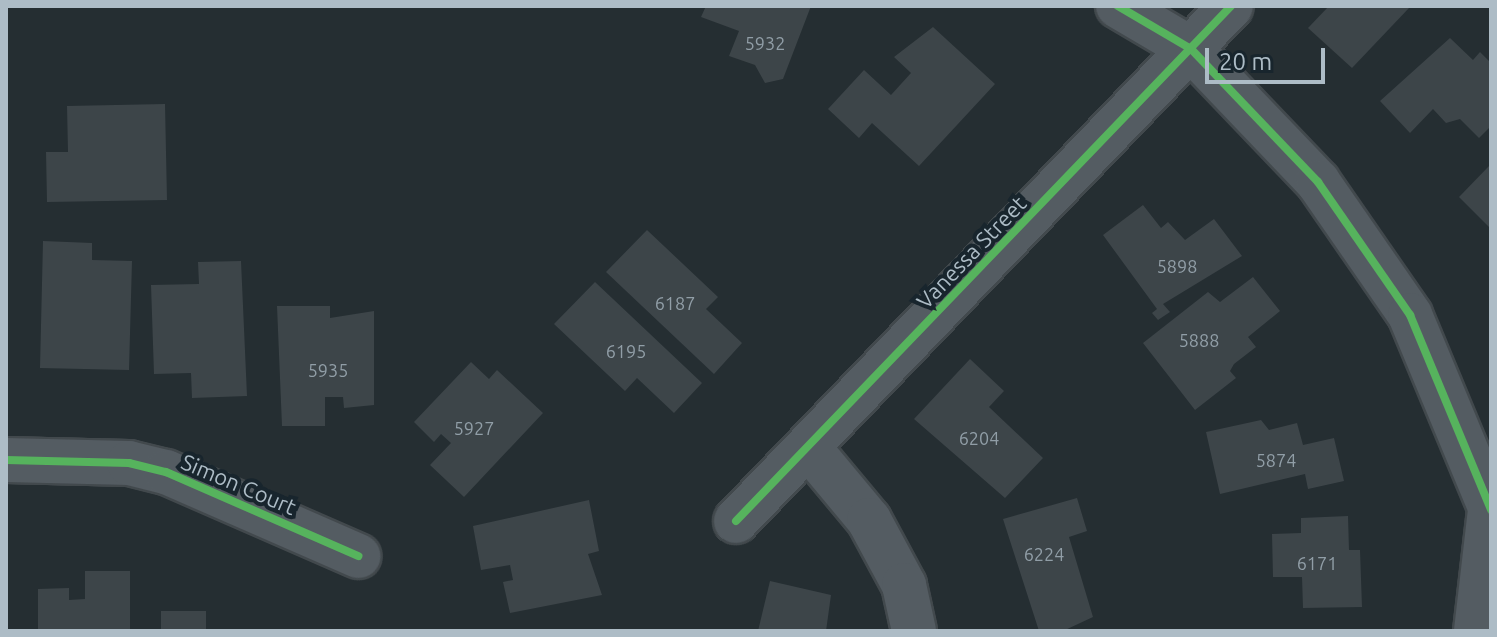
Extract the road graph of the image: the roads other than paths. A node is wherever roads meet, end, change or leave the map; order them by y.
1 (1118, 6) edge
2 (1231, 6) edge
3 (1191, 49) junction
4 (809, 448) junction
5 (6, 460) edge
6 (1490, 510) edge
7 (736, 521) dead end
8 (358, 556) dead end
9 (914, 631) edge
10 (1476, 631) edge

1 - 3 street
2 - 3 street, Vanessa Street
3 - 4 street, Vanessa Street
3 - 6 street
4 - 7 street, Vanessa Street
4 - 9 street
5 - 8 street, Simon Court
6 - 10 street

